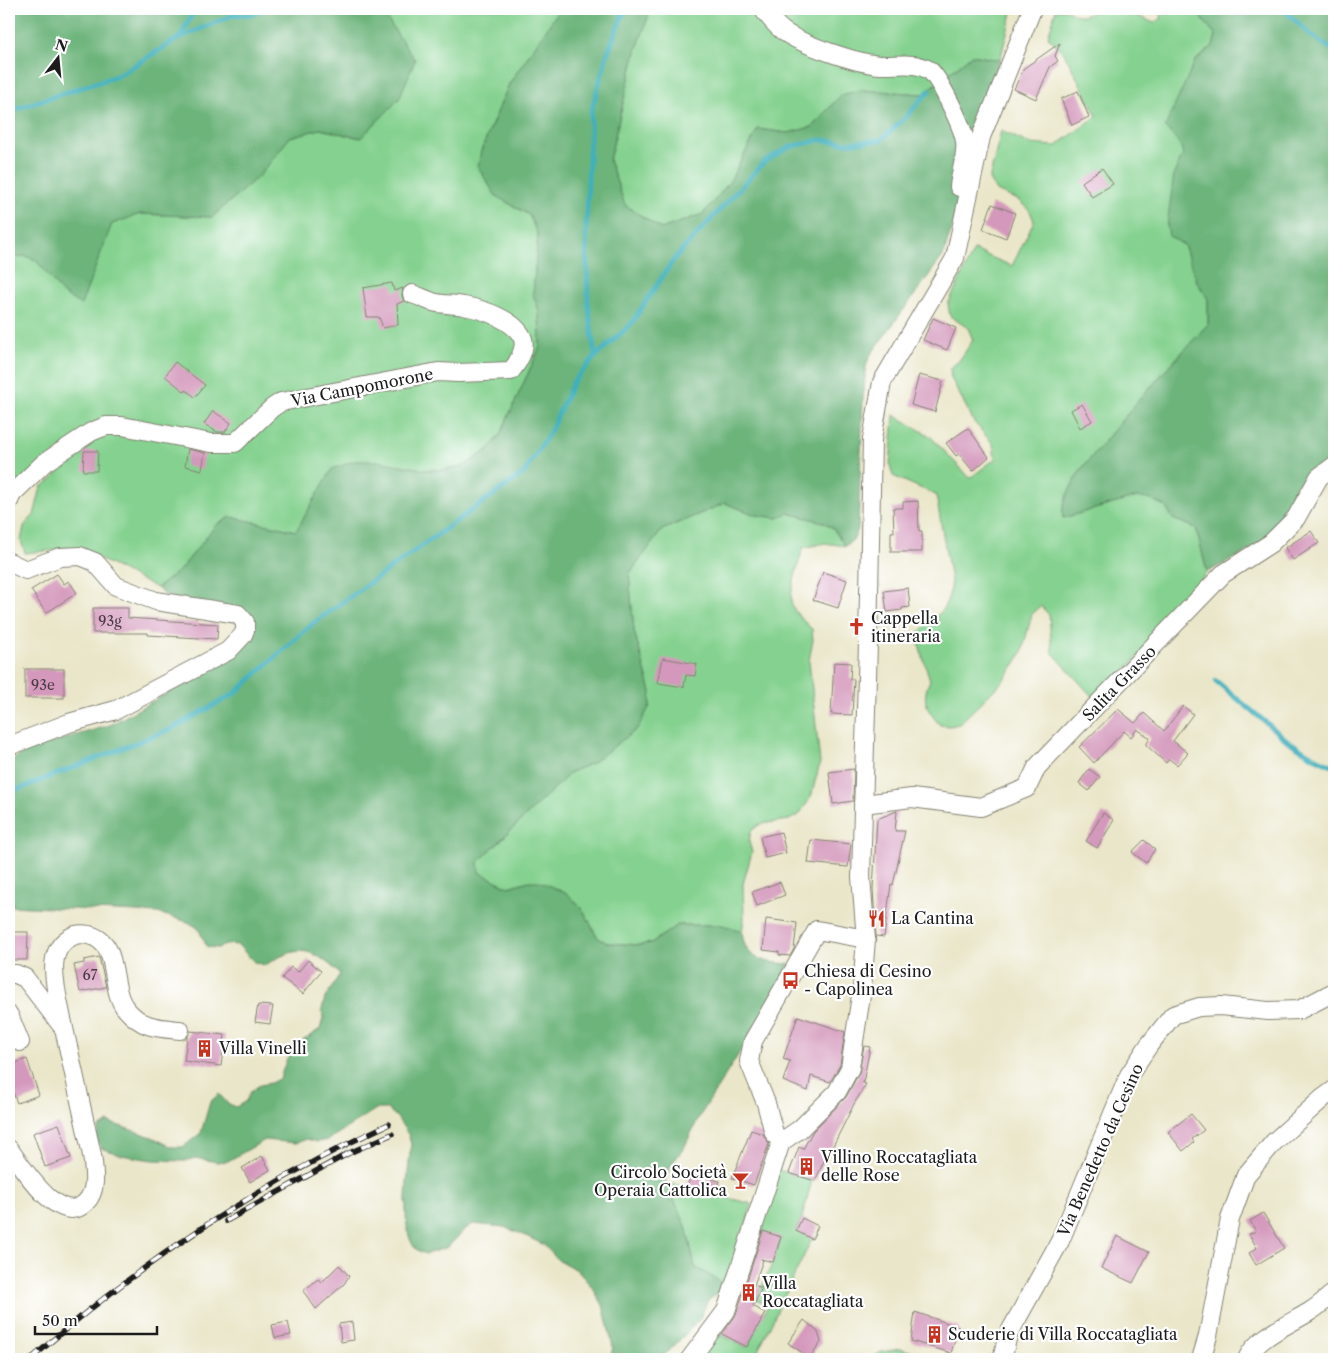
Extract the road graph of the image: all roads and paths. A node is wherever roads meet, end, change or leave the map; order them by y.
1 (763, 9) edge
2 (1031, 9) edge
3 (963, 219) junction
4 (412, 294) dead end
5 (1334, 466) edge
6 (9, 500) edge
7 (9, 562) edge
8 (9, 746) edge
9 (863, 804) junction
10 (866, 940) junction
11 (9, 974) edge
12 (1334, 992) edge
13 (9, 1015) edge
14 (64, 1028) junction
15 (180, 1030) dead end
16 (20, 1042) dead end
17 (1334, 1090) edge
18 (781, 1142) junction
19 (9, 1149) edge
20 (1334, 1293) edge
21 (690, 1359) edge
22 (1002, 1359) edge
23 (1201, 1359) edge
24 (1247, 1359) edge

1 - 3 street
2 - 3 street
3 - 9 street
4 - 6 street, Via Campomorone
5 - 9 street, Salita Grasso
7 - 8 street
9 - 10 street
10 - 18 street
10 - 18 street
11 - 14 street
12 - 22 street, Via Benedetto da Cesino
13 - 16 street
14 - 15 street
14 - 19 street
17 - 23 street
18 - 21 street
20 - 24 street

